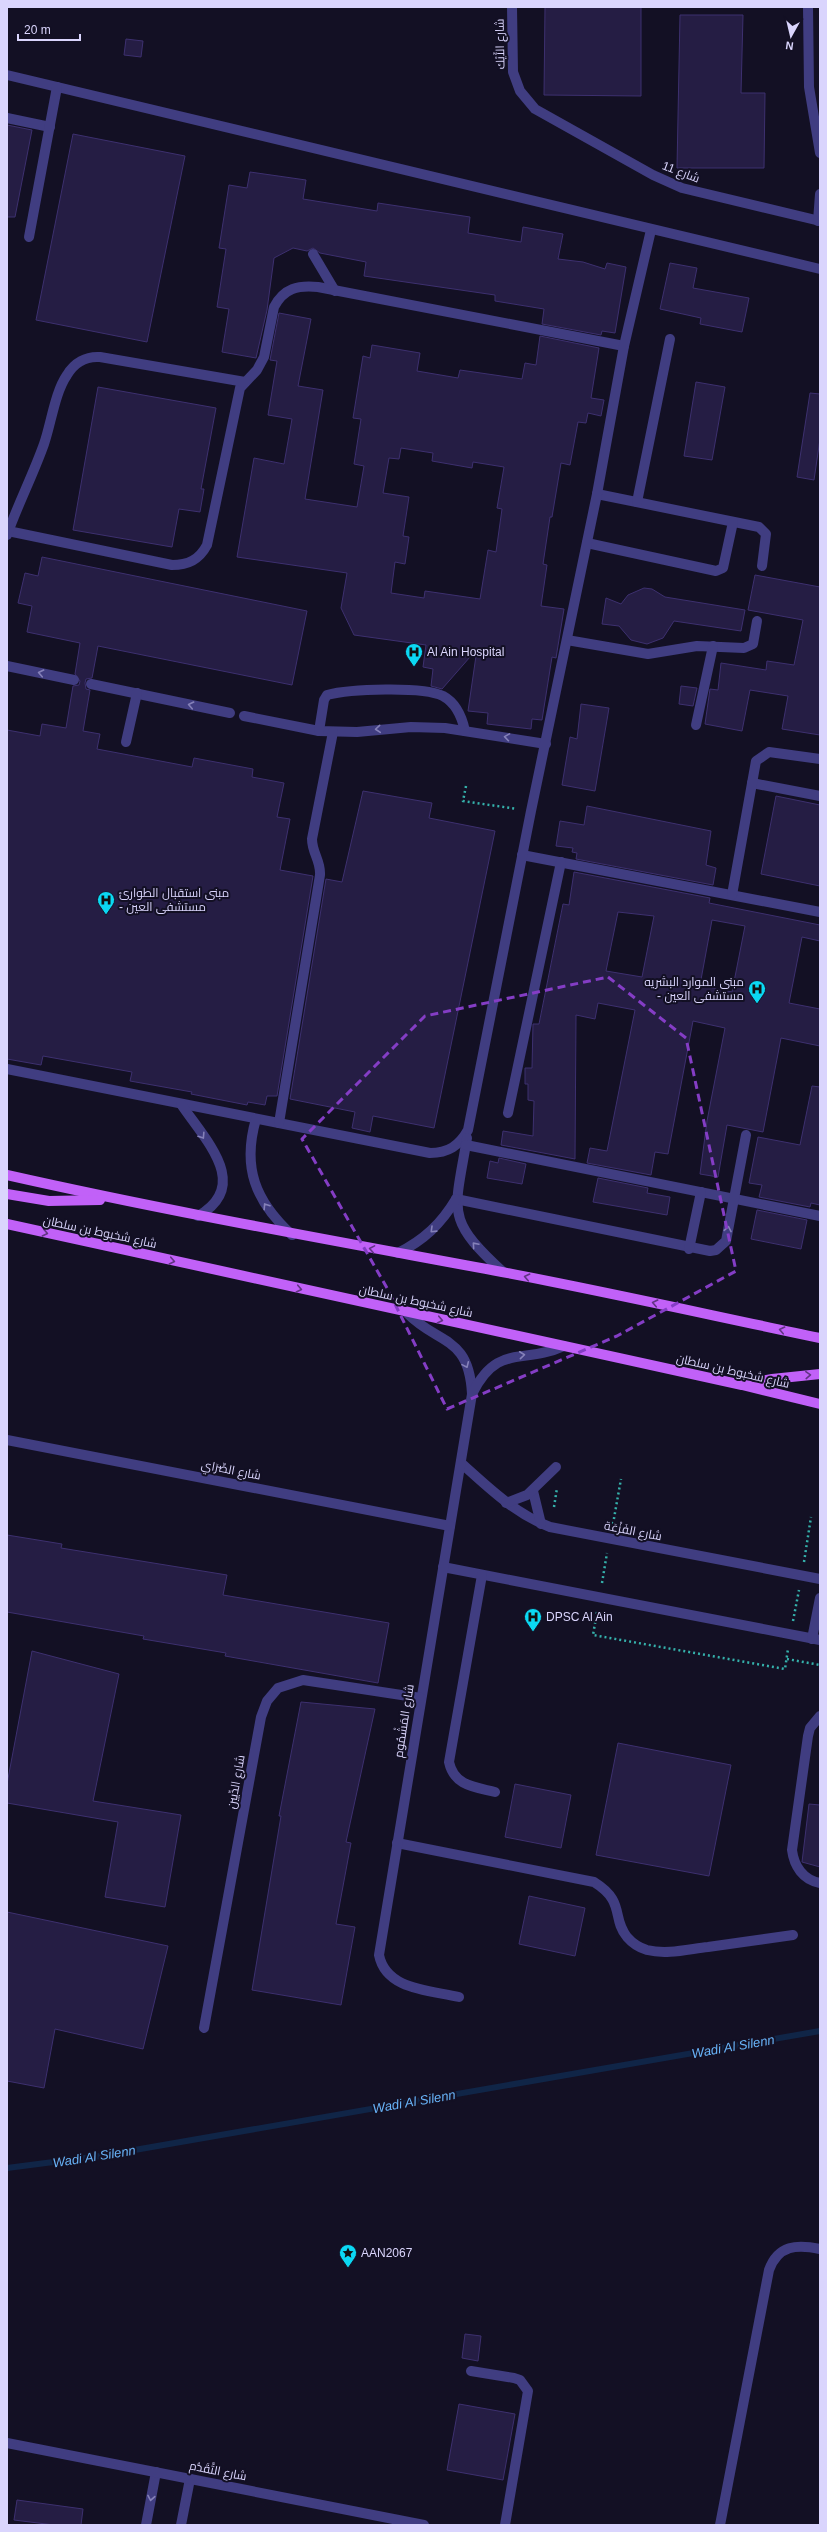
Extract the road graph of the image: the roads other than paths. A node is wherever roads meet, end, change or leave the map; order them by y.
1 (512, 7) edge
2 (808, 7) edge
3 (7, 75) edge
4 (57, 87) junction
5 (545, 116) joint
6 (7, 118) edge
7 (50, 127) junction
8 (820, 153) edge
9 (820, 194) edge
10 (819, 221) edge
11 (651, 230) junction
12 (29, 237) dead end
13 (313, 254) dead end
14 (820, 269) edge
15 (335, 290) junction
16 (670, 339) dead end
17 (624, 346) junction
18 (245, 382) junction
19 (597, 494) junction
20 (637, 502) junction
21 (733, 522) junction
22 (8, 528) edge
23 (587, 543) junction
24 (762, 566) dead end
25 (757, 621) dead end
26 (567, 640) junction
27 (713, 646) junction
28 (7, 666) edge
29 (74, 680) dead end
30 (91, 684) dead end
31 (137, 693) junction
32 (230, 713) dead end
33 (244, 716) dead end
34 (696, 725) dead end
35 (318, 731) junction
36 (465, 731) junction
37 (333, 732) junction
38 (126, 742) dead end
39 (546, 744) junction
40 (820, 759) edge
41 (752, 783) junction
42 (820, 796) edge
43 (522, 855) junction
44 (561, 862) junction
45 (732, 895) junction
46 (820, 912) edge
47 (7, 1069) edge
48 (181, 1104) junction
49 (508, 1113) dead end
50 (256, 1119) junction
51 (279, 1123) junction
52 (468, 1130) junction
53 (746, 1135) dead end
54 (466, 1145) junction
55 (7, 1175) edge
56 (701, 1192) junction
57 (7, 1194) edge
58 (116, 1199) junction
59 (456, 1199) junction
60 (734, 1199) junction
61 (198, 1216) junction
62 (820, 1216) edge
63 (7, 1224) edge
64 (292, 1235) junction
65 (689, 1248) junction
66 (398, 1253) junction
67 (503, 1272) junction
68 (407, 1312) junction
69 (820, 1338) edge
70 (564, 1346) junction
71 (820, 1374) edge
72 (742, 1385) junction
73 (472, 1394) junction
74 (820, 1404) edge
75 (7, 1440) edge
76 (460, 1464) junction
77 (556, 1467) dead end
78 (533, 1491) junction
79 (506, 1503) junction
80 (546, 1525) junction
81 (450, 1526) junction
82 (443, 1567) junction
83 (482, 1575) junction
84 (820, 1579) edge
85 (820, 1598) edge
86 (816, 1640) edge
87 (421, 1698) junction
88 (820, 1716) edge
89 (494, 1792) dead end
90 (397, 1843) junction
91 (820, 1883) edge
92 (793, 1935) dead end
93 (459, 1997) dead end
94 (204, 2028) dead end
95 (820, 2249) edge
96 (472, 2371) dead end
97 (7, 2443) edge
98 (156, 2472) junction
99 (190, 2479) junction
100 (146, 2525) edge
101 (181, 2525) edge
102 (424, 2525) edge
103 (505, 2525) edge
104 (720, 2525) edge

1 - 5 street, شارع الأَيْك
2 - 8 street
3 - 4 street
4 - 7 street
4 - 11 street
5 - 10 street, شارع 11
6 - 7 street
7 - 12 street
9 - 10 street
11 - 14 street
11 - 17 street
13 - 15 street
15 - 17 street
15 - 18 street
16 - 20 street
17 - 19 street
18 - 22 street
18 - 22 street
19 - 20 street
19 - 23 street
20 - 21 street
21 - 23 street
21 - 24 street
23 - 26 street
25 - 27 street
26 - 27 street
26 - 39 street
27 - 34 street
29 -> 28 street
30 - 31 street
32 -> 31 street
31 - 38 street
33 - 35 street
35 - 36 street
35 - 37 street
36 -> 37 street
39 -> 36 street
37 - 51 street
39 - 43 street
40 - 41 street
41 - 42 street
41 - 45 street
43 - 44 street
43 - 52 street
44 - 45 street
44 - 49 street
45 - 46 street
47 - 48 street
48 - 50 street
48 -> 61 street
50 - 51 street
64 -> 50 street
51 - 52 street
52 - 54 street
53 - 60 street
54 - 56 street
54 - 59 street
55 - 58 main road
56 - 60 street
56 - 65 street
57 - 58 main road
58 - 61 main road
59 - 65 street
59 -> 66 street
67 -> 59 street
60 - 62 street
65 -> 60 street
61 - 64 main road
63 -> 68 main road, شارع شخبوط بن سلطان
66 -> 64 main road
66 - 67 main road
69 -> 67 main road
68 -> 70 main road, شارع شخبوط بن سلطان
68 -> 73 street, شارع المَشْمُوم
70 - 72 main road, شارع شخبوط بن سلطان
73 -> 70 street, شارع المَشْمُوم
72 -> 71 main road
72 - 74 main road, شارع شخبوط بن سلطان
73 - 76 street, شارع المَشْمُوم
75 - 81 street, شارع الصِّرَاي
76 - 79 street, شارع الفَزْعَة
76 - 81 street, شارع المَشْمُوم
77 - 78 street
78 - 79 street
78 - 80 street
79 - 80 street, شارع الفَزْعَة
80 - 84 street, شارع الفَزْعَة
81 - 82 street, شارع المَشْمُوم
82 - 83 street
82 - 87 street, شارع المَشْمُوم
83 - 86 street
83 - 89 street
85 - 86 street
87 - 90 street, شارع المَشْمُوم
87 - 94 street, شارع الدِّيين
88 - 91 street
90 - 92 street
90 - 93 street, شارع المَشْمُوم
95 - 104 street
96 - 103 street
97 - 98 street, شارع التَّقَدُّم
98 - 99 street, شارع التَّقَدُّم
98 -> 100 street
99 - 101 street
99 - 102 street, شارع التَّقَدُّم

